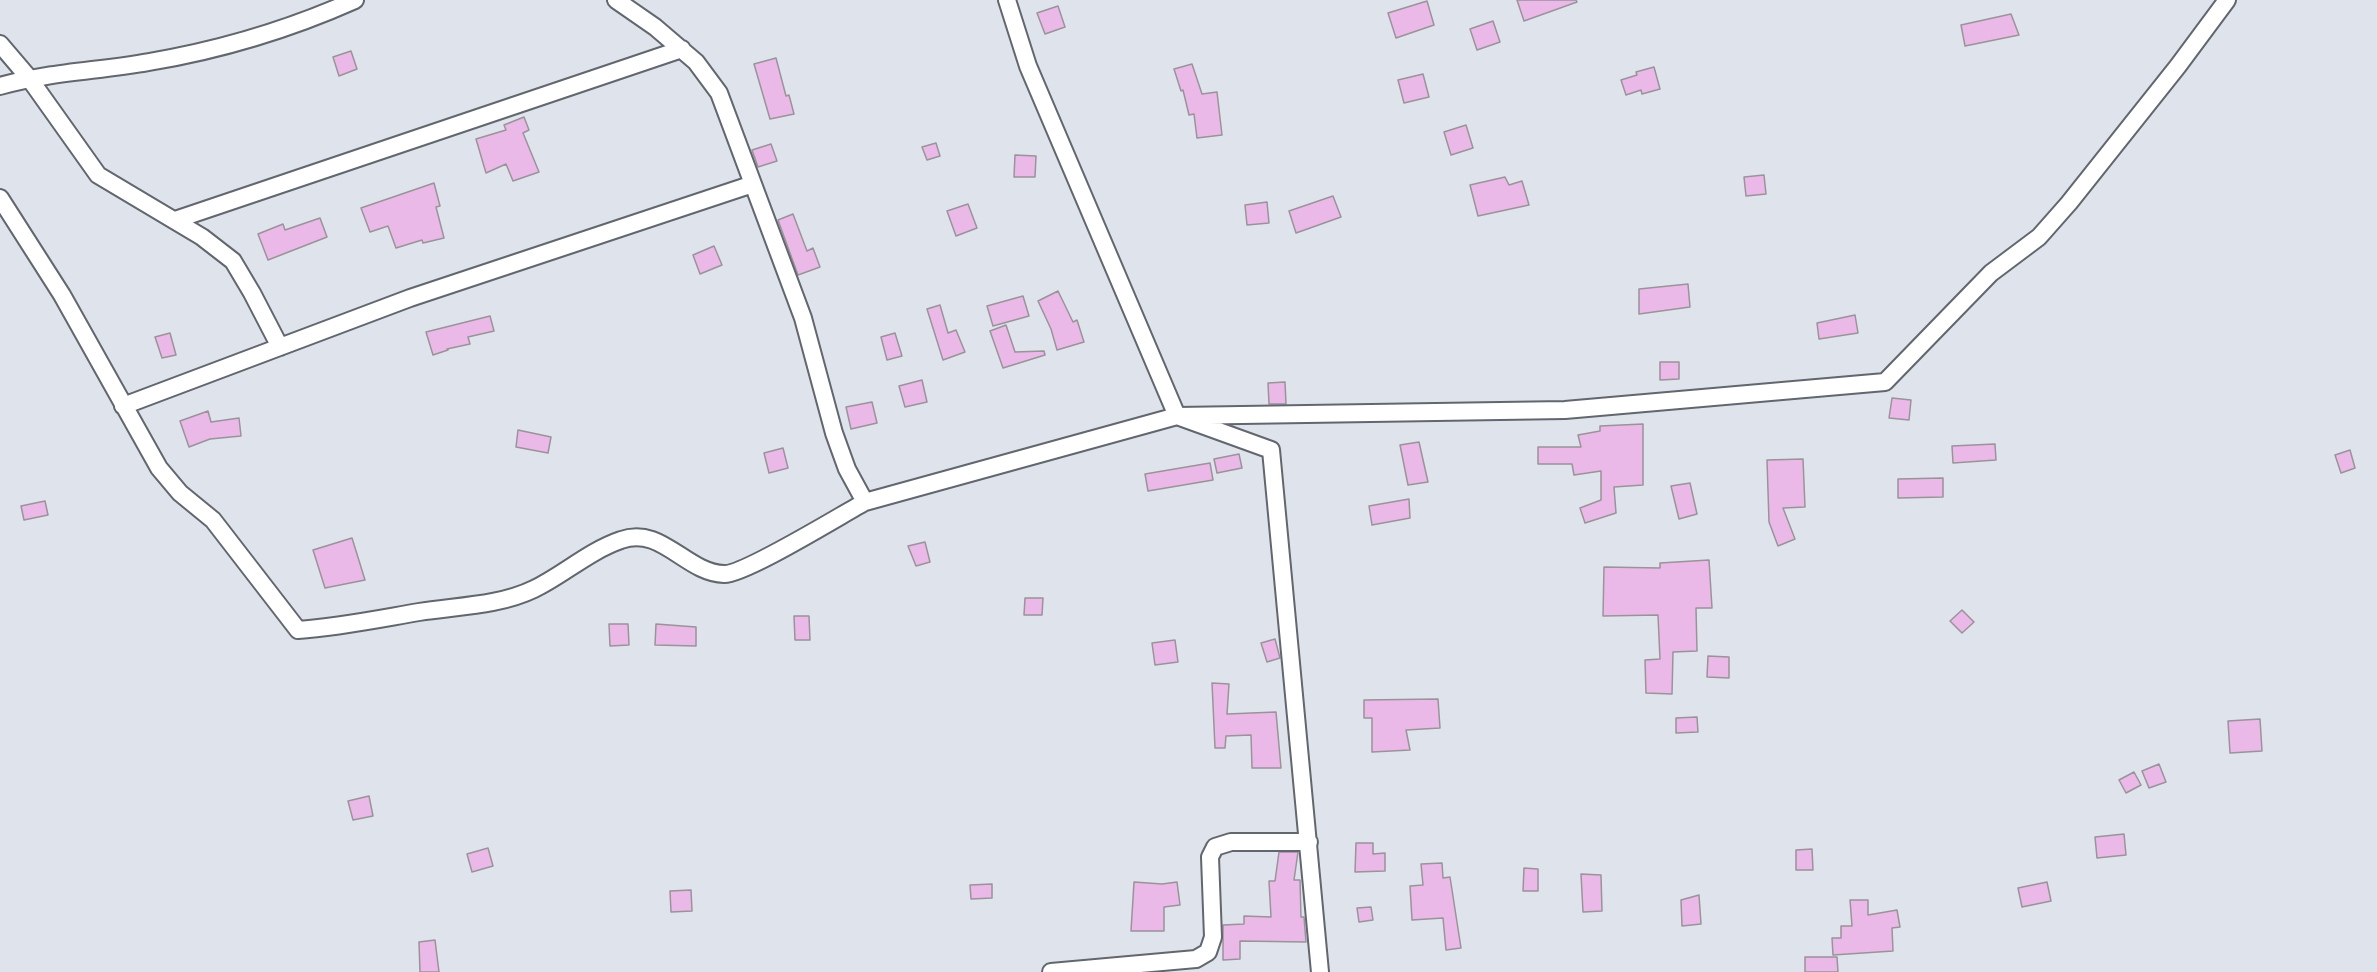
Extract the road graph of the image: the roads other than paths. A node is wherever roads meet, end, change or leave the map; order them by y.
1 (355, 0) edge
2 (616, 0) edge
3 (1006, 0) edge
4 (2227, 0) edge
5 (0, 44) edge
6 (682, 49) junction
7 (29, 78) junction
8 (0, 86) edge
9 (753, 184) junction
10 (0, 198) edge
11 (175, 220) junction
12 (280, 347) junction
13 (123, 406) junction
14 (1177, 416) junction
15 (865, 502) junction
16 (1308, 842) junction
17 (1051, 972) edge
18 (1320, 972) edge

1 - 7 street
2 - 6 street
3 - 14 street
4 - 14 street
5 - 7 street
6 - 9 street
6 - 11 street
7 - 8 street
7 - 11 street
9 - 12 street
9 - 15 street
10 - 13 street
11 - 12 street
12 - 13 street
13 - 15 street
14 - 15 street
14 - 16 street
16 - 17 street
16 - 18 street

